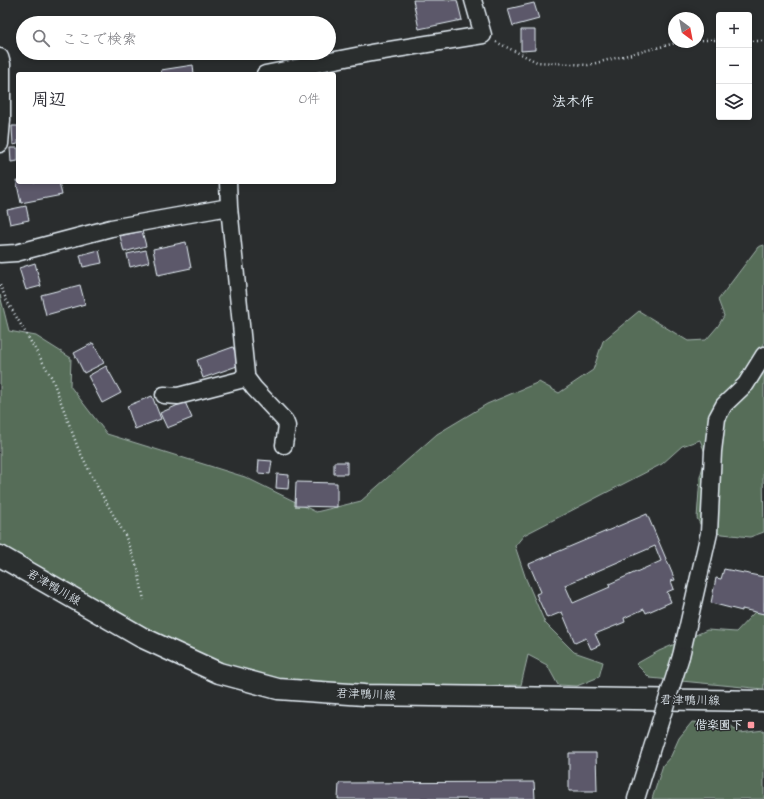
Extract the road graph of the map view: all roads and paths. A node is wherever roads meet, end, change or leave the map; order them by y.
1 (473, 0) edge
2 (483, 35) junction
3 (704, 40) edge
4 (716, 40) edge
5 (752, 41) edge
6 (764, 41) edge
7 (668, 45) edge
8 (0, 57) edge
9 (336, 60) edge
10 (336, 60) edge
11 (275, 72) edge
12 (0, 144) edge
13 (228, 184) edge
14 (229, 207) junction
15 (0, 254) edge
16 (0, 285) edge
17 (764, 355) edge
18 (245, 376) junction
19 (164, 395) dead end
20 (284, 445) dead end
21 (0, 556) edge
22 (144, 600) dead end
23 (764, 700) edge
24 (636, 799) edge

1 - 2 street
2 - 7 path
2 - 10 street
3 - 4 path
5 - 6 path
8 - 12 street
9 - 11 street
13 - 14 street
14 - 15 street
14 - 18 street
16 - 22 path
17 - 24 street, bridge
18 - 19 street
18 - 20 street
21 - 23 main road, 君津鴨川線

